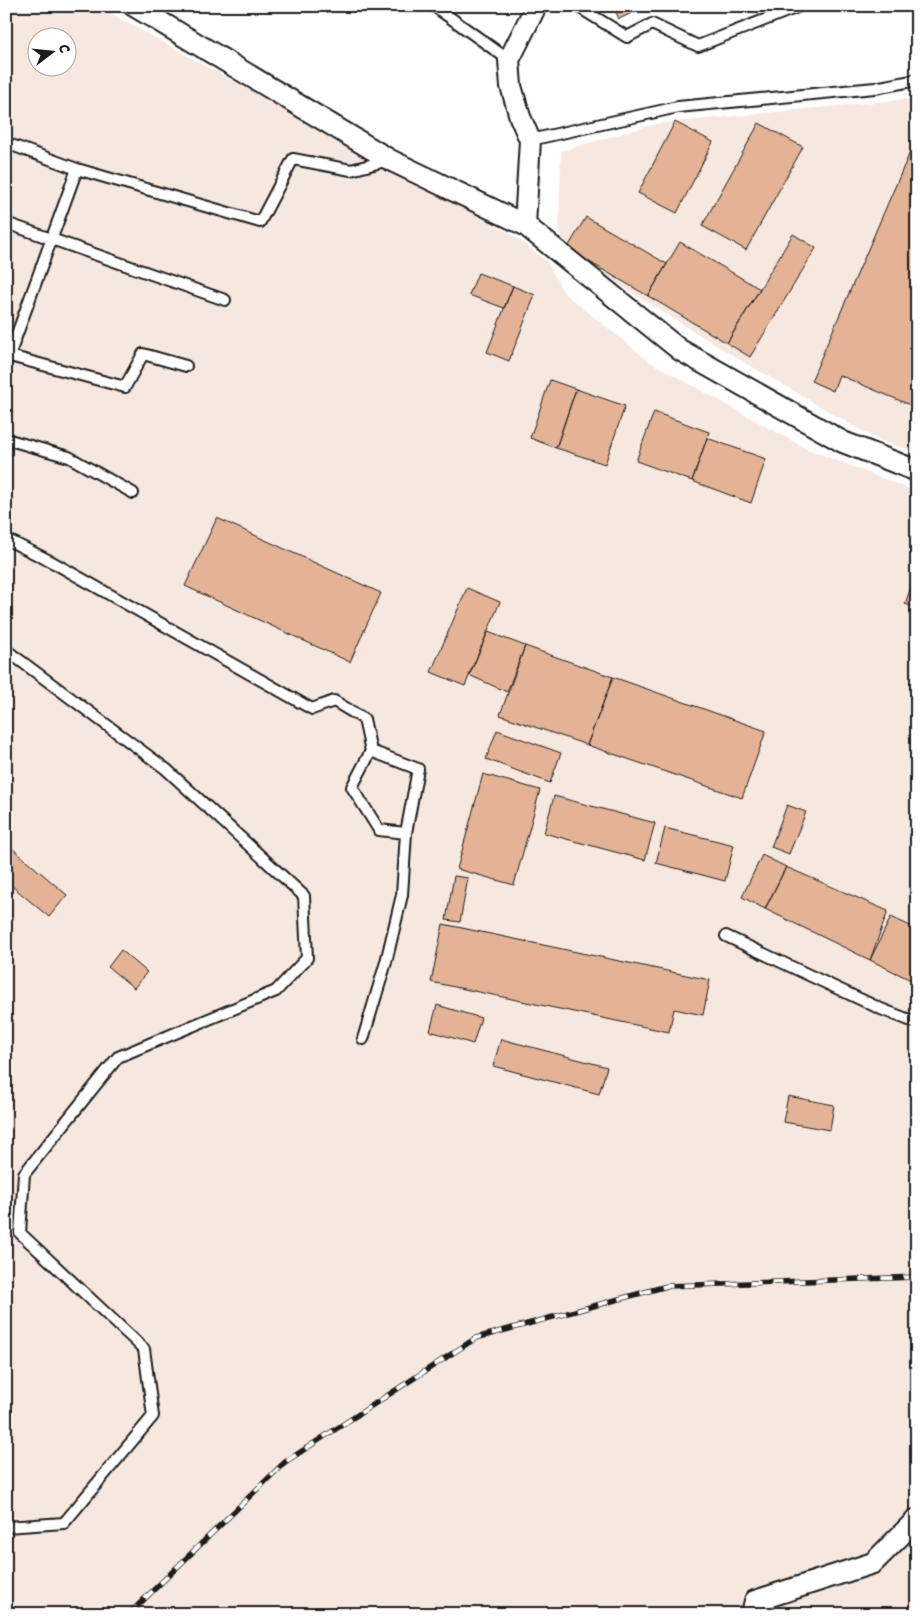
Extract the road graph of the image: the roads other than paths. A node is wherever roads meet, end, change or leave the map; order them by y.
1 (134, 6) edge
2 (434, 6) edge
3 (536, 6) edge
4 (577, 6) edge
5 (800, 6) edge
6 (509, 60) junction
7 (917, 80) edge
8 (530, 140) junction
9 (6, 143) edge
10 (390, 160) junction
11 (77, 169) junction
12 (6, 223) edge
13 (525, 225) junction
14 (52, 240) junction
15 (225, 300) dead end
16 (8, 356) edge
17 (186, 366) dead end
18 (6, 440) edge
19 (917, 471) edge
20 (133, 493) dead end
21 (6, 539) edge
22 (6, 650) edge
23 (371, 751) junction
24 (406, 833) junction
25 (726, 936) dead end
26 (917, 1023) edge
27 (363, 1038) dead end
28 (917, 1519) edge
29 (6, 1527) edge
30 (752, 1614) edge

1 - 10 street
2 - 6 lane
3 - 6 street
4 - 5 lane
6 - 8 street
7 - 8 lane
8 - 13 street
9 - 11 lane
10 - 11 lane
10 - 13 street
11 - 14 lane
12 - 14 lane
13 - 19 street
14 - 15 lane
14 - 16 lane
16 - 17 lane
18 - 20 lane
21 - 23 lane
22 - 29 lane
23 - 24 lane
23 - 24 lane
24 - 27 lane
25 - 26 lane
28 - 30 street

